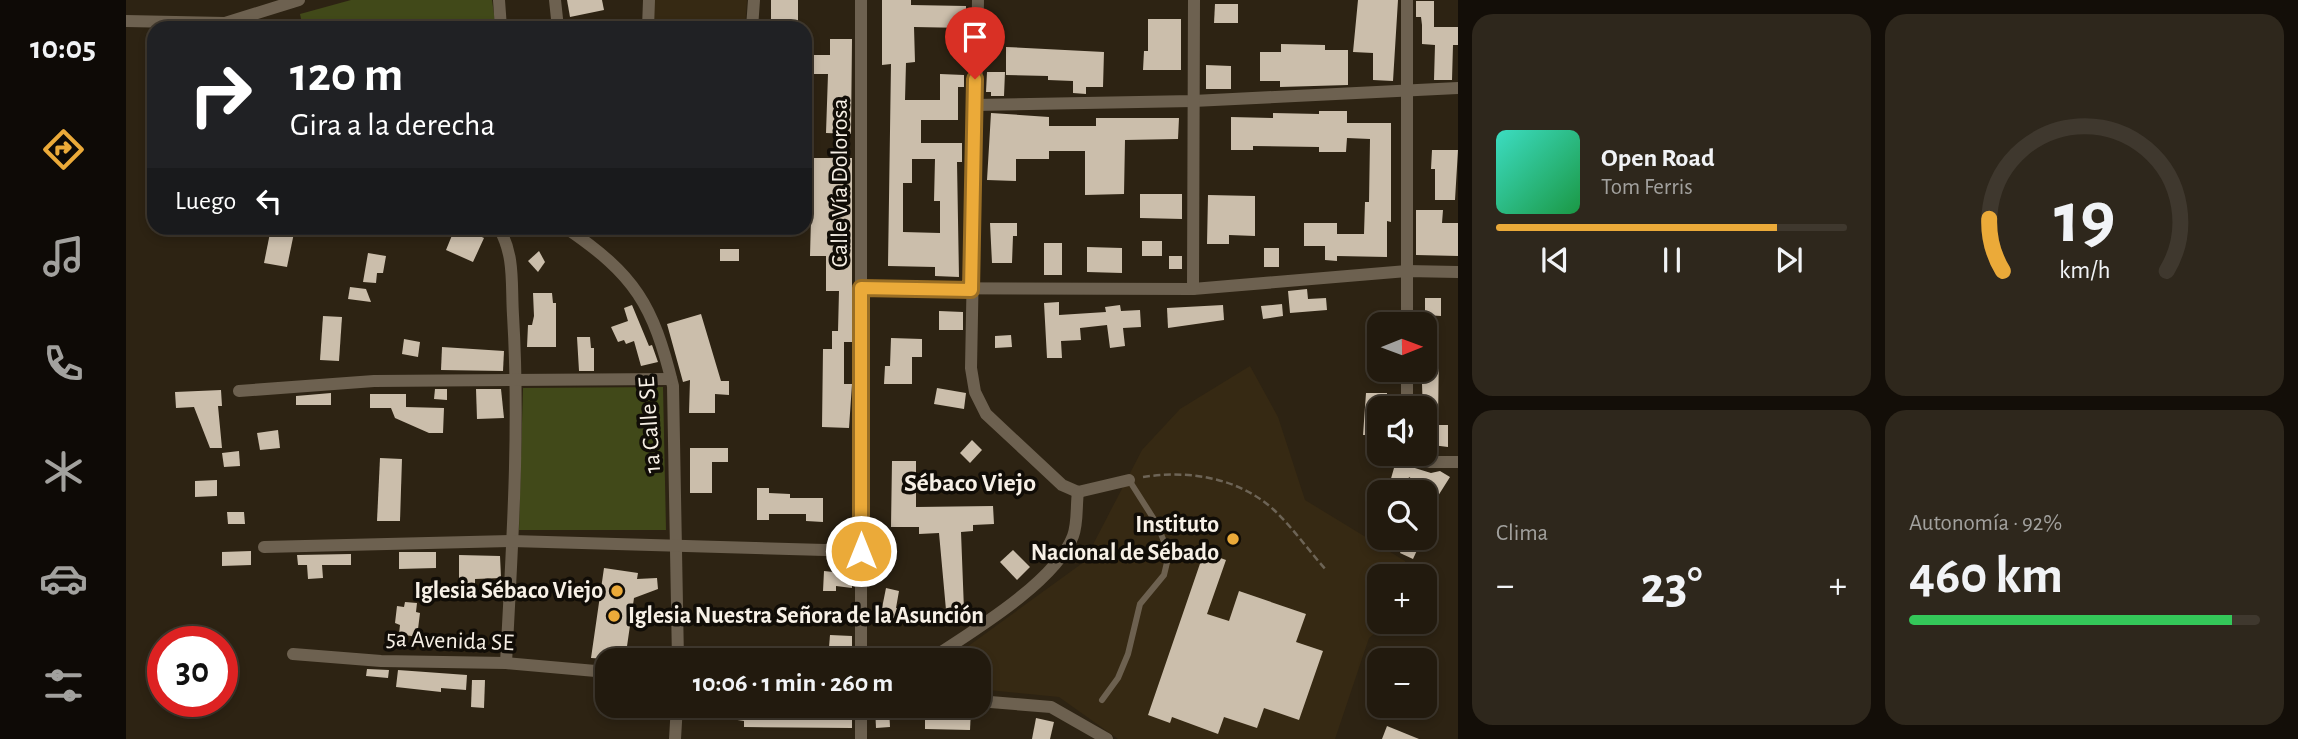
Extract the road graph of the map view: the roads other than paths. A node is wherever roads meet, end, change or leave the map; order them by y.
1 (299, 0) edge
2 (499, 0) edge
3 (555, 0) edge
4 (649, 0) edge
5 (754, 0) edge
6 (861, 0) edge
7 (978, 0) edge
8 (1194, 0) edge
9 (1407, 0) edge
10 (126, 20) edge
11 (159, 21) edge
12 (231, 21) edge
13 (500, 21) edge
14 (557, 21) edge
15 (648, 21) edge
16 (752, 21) edge
17 (1458, 88) edge
18 (1407, 92) junction
19 (1194, 101) junction
20 (974, 105) junction
21 (503, 235) edge
22 (576, 235) edge
23 (1407, 271) junction
24 (1458, 272) edge
25 (861, 288) junction
26 (1193, 289) junction
27 (971, 290) junction
28 (1407, 312) edge
29 (671, 379) junction
30 (517, 382) junction
31 (239, 391) dead end
32 (1437, 462) edge
33 (1458, 462) edge
34 (1129, 480) joint
35 (1078, 492) junction
36 (512, 541) junction
37 (676, 546) junction
38 (264, 547) dead end
39 (861, 551) junction
40 (678, 648) edge
41 (861, 648) edge
42 (947, 648) edge
43 (293, 654) dead end
44 (506, 663) junction
45 (595, 671) edge
46 (1102, 700) dead end
47 (991, 702) edge
48 (676, 718) edge
49 (861, 718) edge
50 (675, 739) edge
51 (861, 739) edge
52 (1107, 739) edge

1 - 12 street
2 - 13 street
3 - 14 street
4 - 15 street
5 - 16 street
6 - 25 street, Calle Vía Dolorosa
7 - 20 street
8 - 19 street
9 - 18 street
10 - 11 street
17 - 18 street
18 - 19 street
18 - 23 street
19 - 20 street
19 - 26 street
20 - 27 street
21 - 30 street
22 - 29 street, 1a Calle SE
23 - 24 street
23 - 26 street
23 - 28 street
25 - 27 street
25 - 39 street, Calle Vía Dolorosa
26 - 27 street
27 - 35 street
29 - 30 street
29 - 37 street, 1a Calle SE
30 - 31 street
30 - 36 street
32 - 33 street
34 - 35 street
34 - 46 lane
35 - 42 street
36 - 37 street
36 - 38 street
36 - 44 street
37 - 39 street
37 - 40 street, 1a Calle SE
39 - 41 street, Calle Vía Dolorosa
43 - 44 street, 5a Avenida SE
44 - 45 street, 5a Avenida SE
47 - 52 street
48 - 50 street
49 - 51 street

